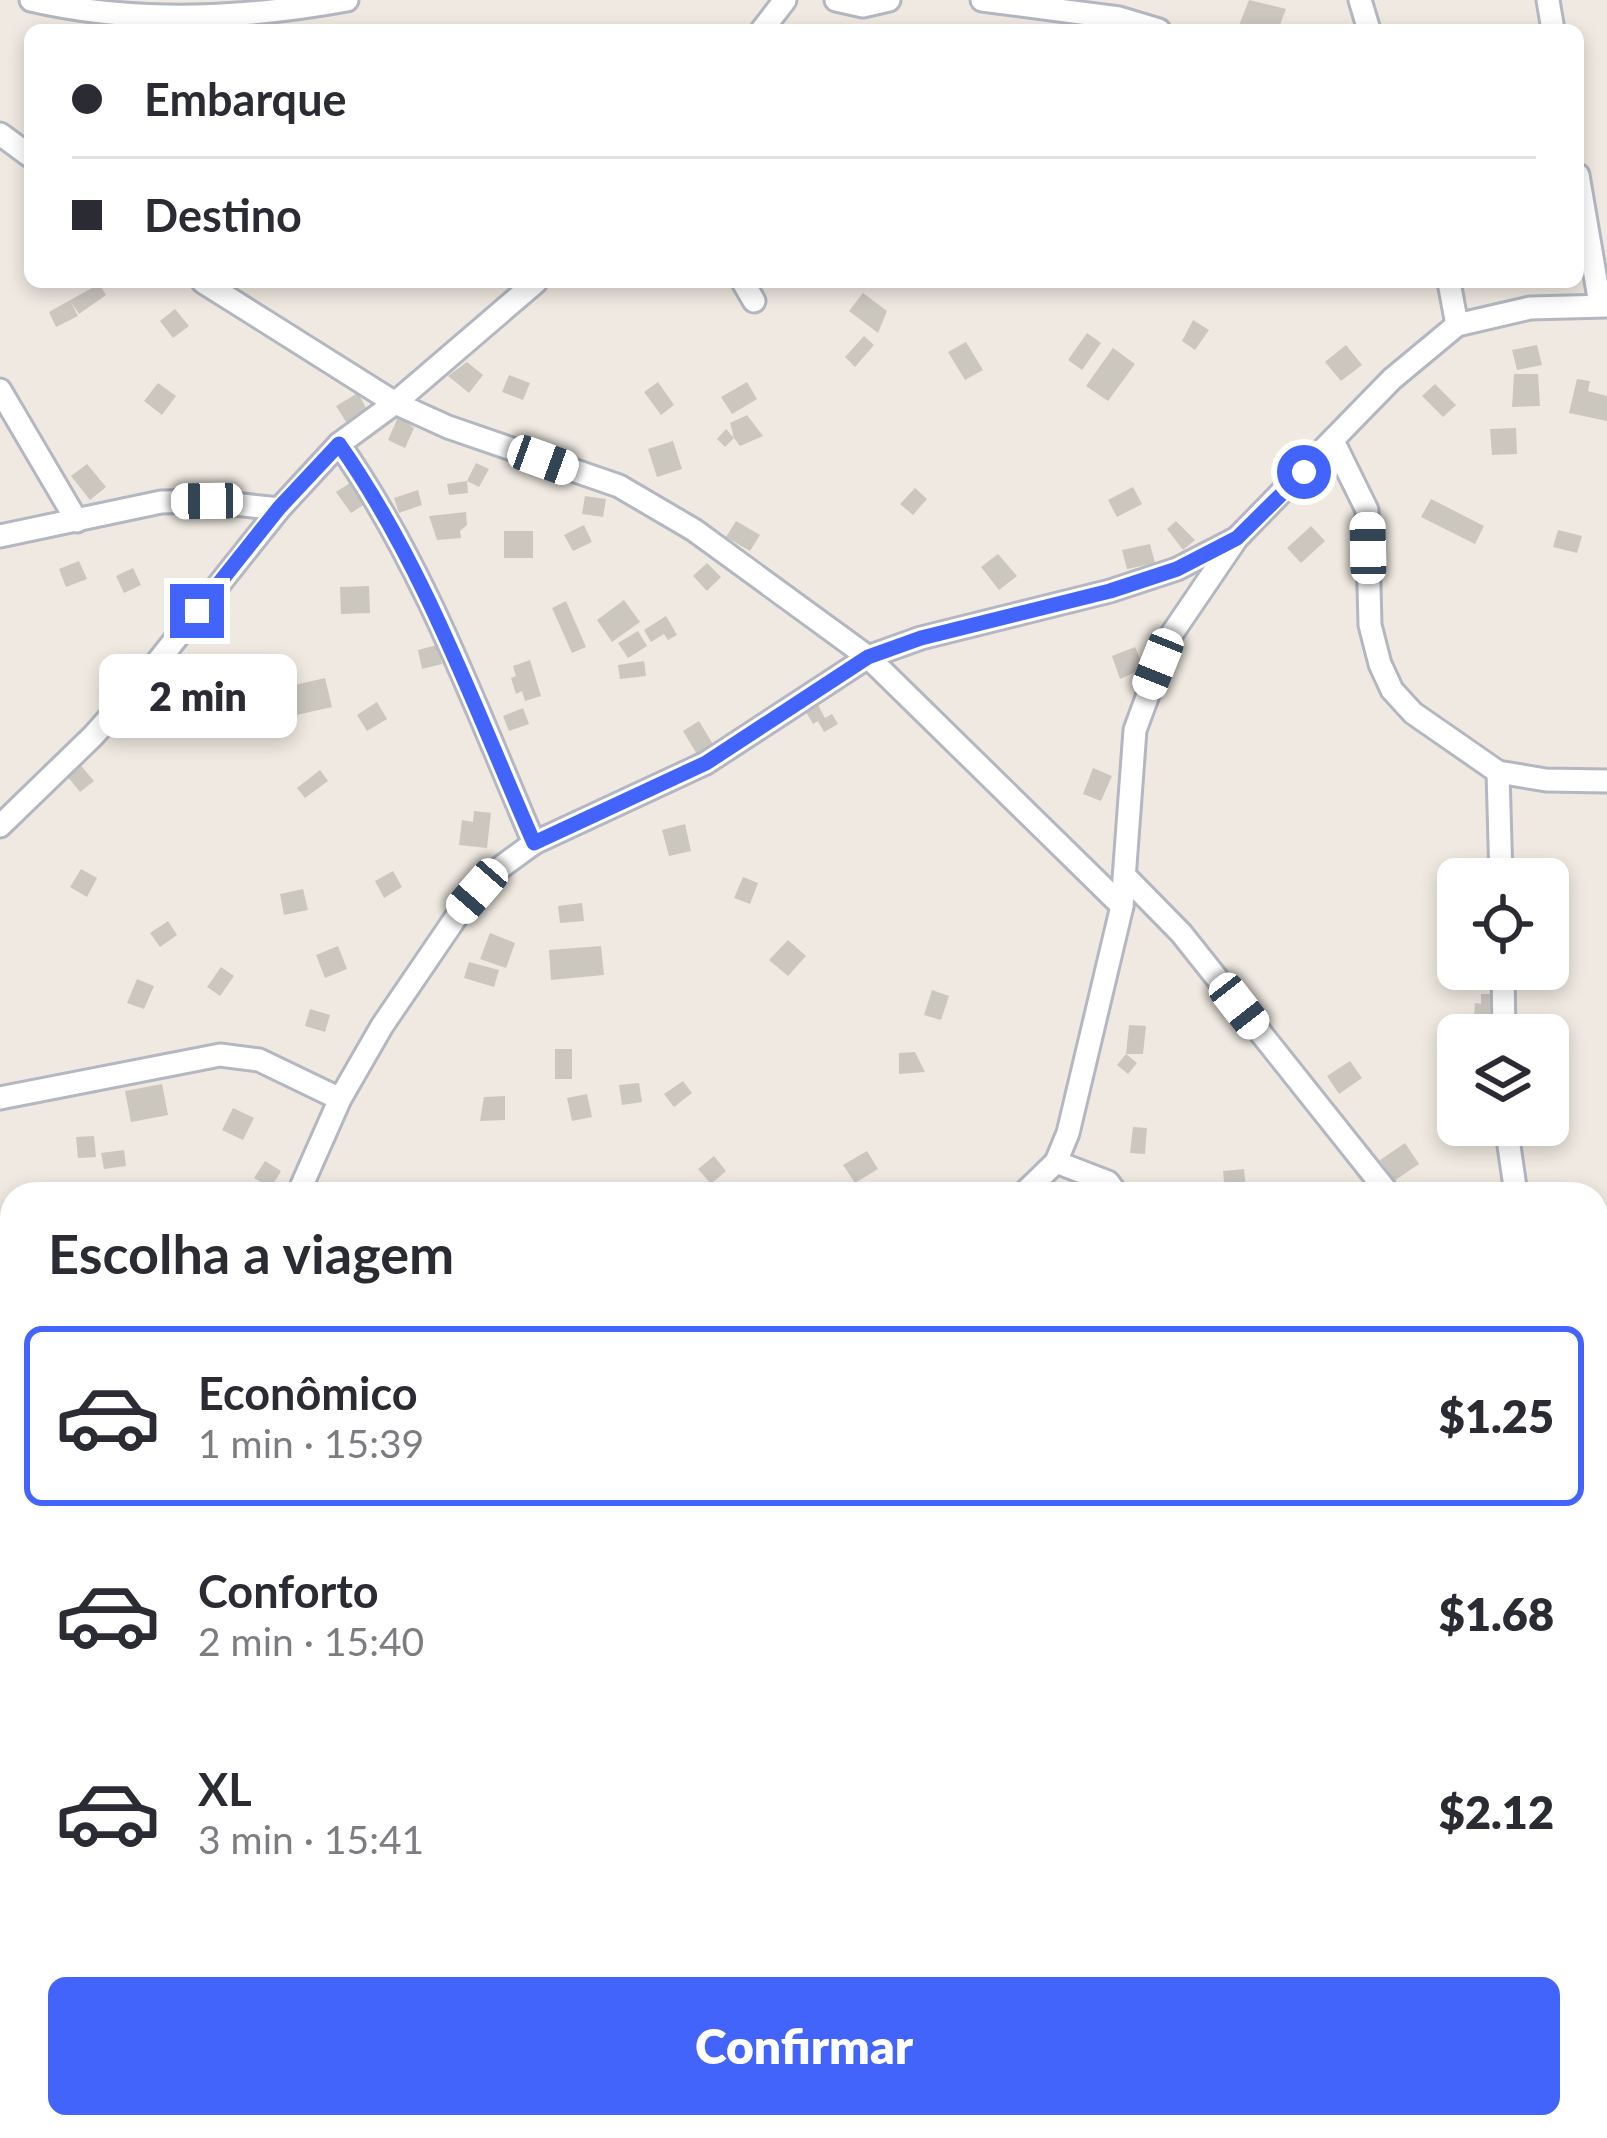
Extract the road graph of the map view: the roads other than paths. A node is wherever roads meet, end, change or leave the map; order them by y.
1 (31, 0) edge
2 (347, 0) edge
3 (785, 0) edge
4 (836, 0) edge
5 (889, 0) edge
6 (982, 0) edge
7 (302, 4) edge
8 (767, 24) edge
9 (1139, 24) edge
10 (0, 134) edge
11 (24, 152) edge
12 (1584, 205) edge
13 (213, 288) edge
14 (529, 288) edge
15 (1450, 288) edge
16 (1604, 305) edge
17 (1457, 325) junction
18 (0, 390) edge
19 (395, 403) junction
20 (1334, 443) junction
21 (339, 444) junction
22 (279, 508) junction
23 (77, 521) junction
24 (0, 536) edge
25 (1237, 538) junction
26 (868, 657) junction
27 (1498, 772) junction
28 (1607, 781) edge
29 (0, 826) edge
30 (534, 843) junction
31 (1500, 858) edge
32 (1125, 876) junction
33 (1122, 906) junction
34 (0, 1098) edge
35 (340, 1099) junction
36 (1509, 1146) edge
37 (1056, 1162) junction
38 (303, 1182) edge
39 (1035, 1182) edge
40 (1108, 1182) edge
41 (1379, 1182) edge
42 (1514, 1182) edge

1 - 7 street
2 - 7 street
3 - 8 street
4 - 5 street
6 - 9 street
10 - 11 street
12 - 16 street
13 - 19 street
14 - 19 street
15 - 17 street
16 - 17 street
17 - 20 street
18 - 23 street
19 - 21 street
19 - 26 street
20 - 25 street
20 - 27 street
21 - 22 street
21 - 30 street
22 - 23 street
22 - 29 street
23 - 24 street
25 - 26 street
25 - 32 street
26 - 30 street
26 - 33 street
27 - 28 street
27 - 31 street
30 - 35 street
32 - 33 street
32 - 41 street
33 - 37 street
34 - 35 street
35 - 38 street
36 - 42 street
37 - 39 street
37 - 40 street

